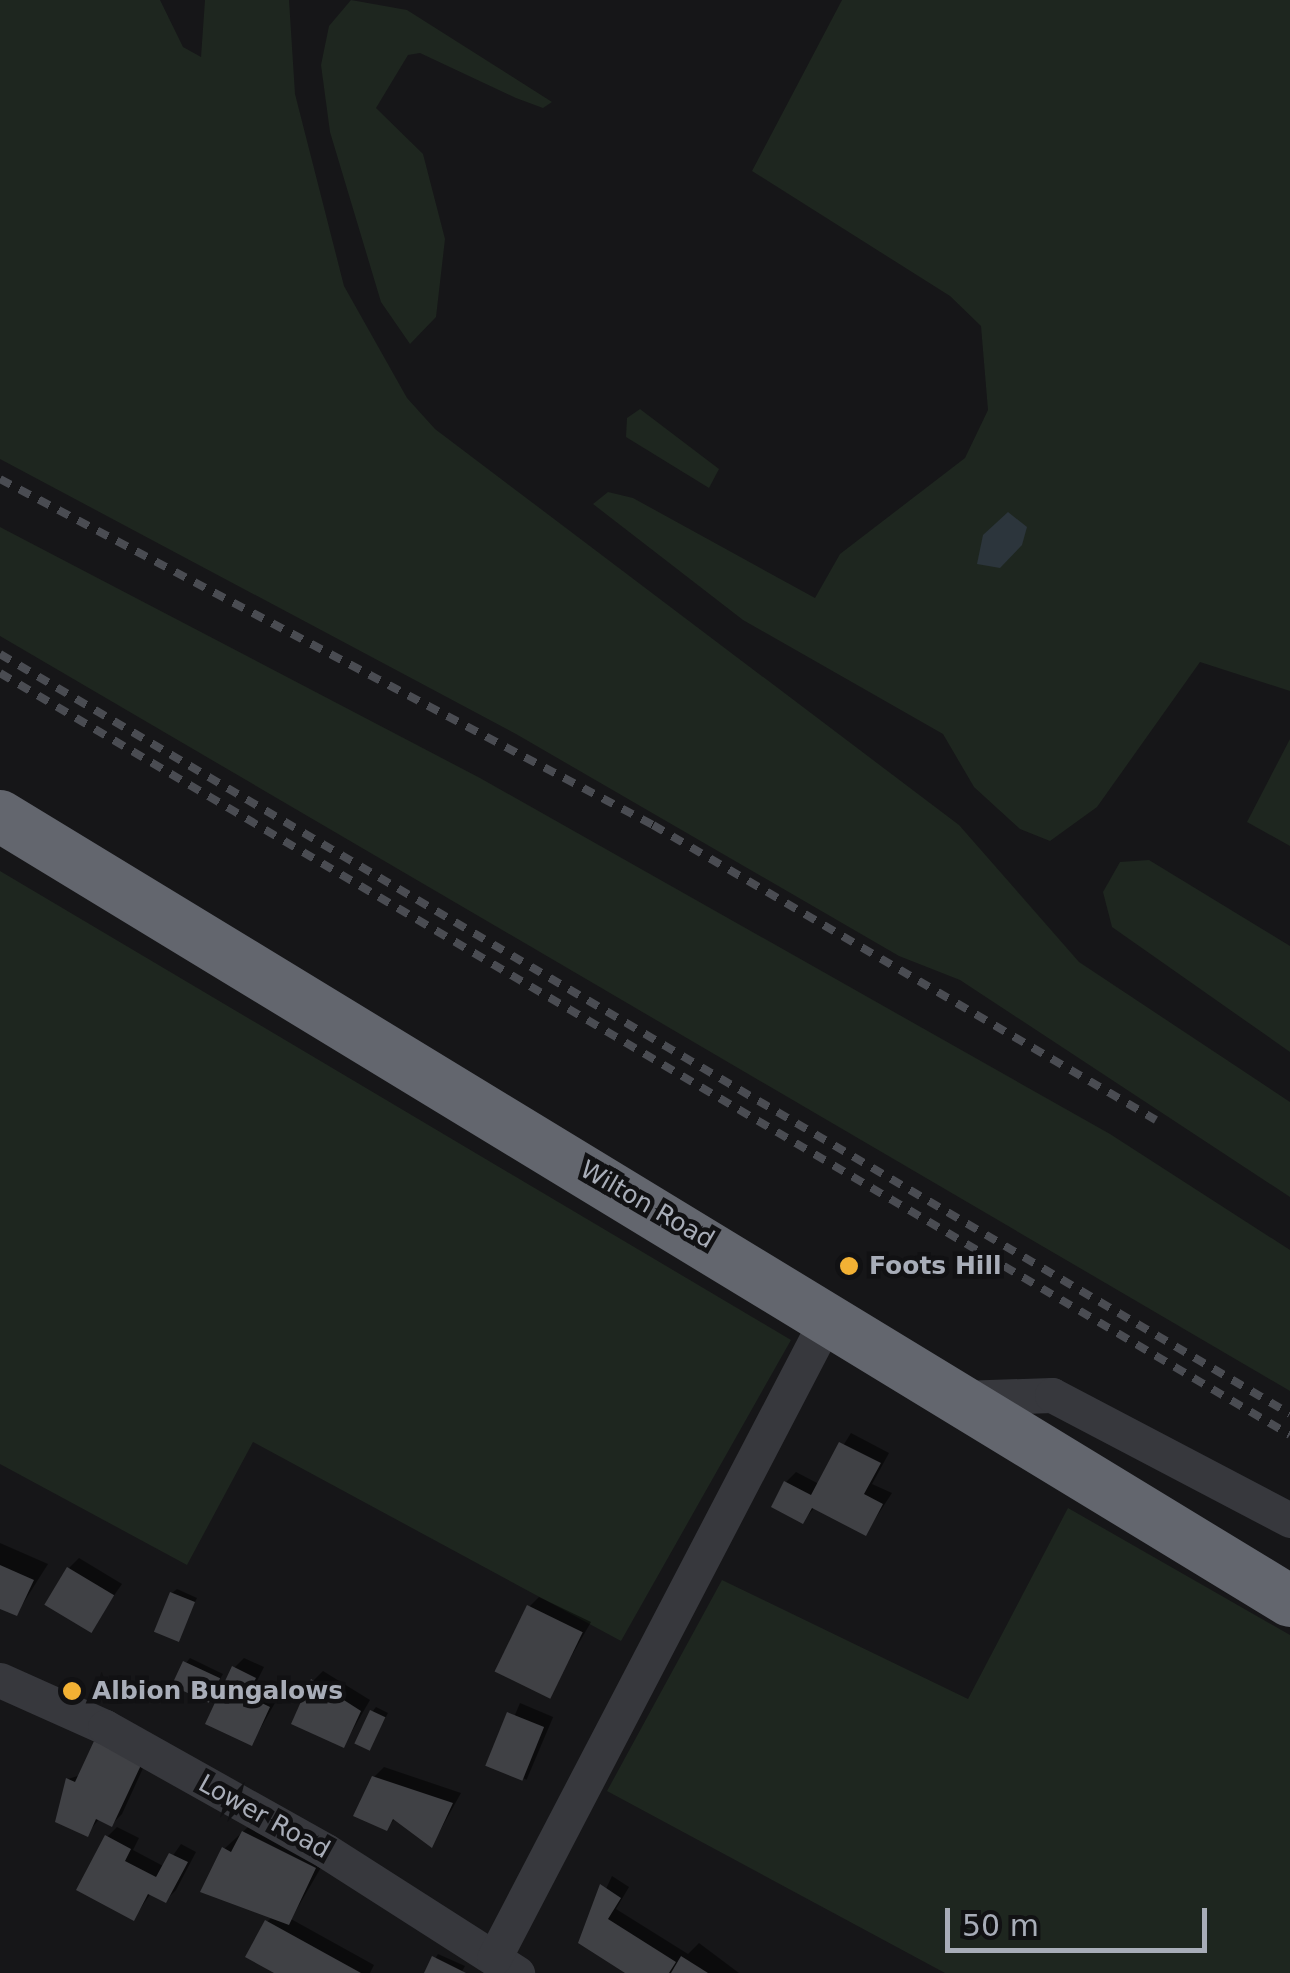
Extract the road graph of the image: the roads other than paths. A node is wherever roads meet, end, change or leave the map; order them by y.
1 (0, 816) edge
2 (828, 1316) junction
3 (961, 1398) junction
4 (1290, 1519) edge
5 (1290, 1601) edge
6 (0, 1680) edge
7 (505, 1965) edge

1 - 2 highway, Wilton Road
2 - 3 highway, Wilton Road
2 - 7 street
3 - 4 street
3 - 5 highway, Wilton Road
6 - 7 street, Lower Road

